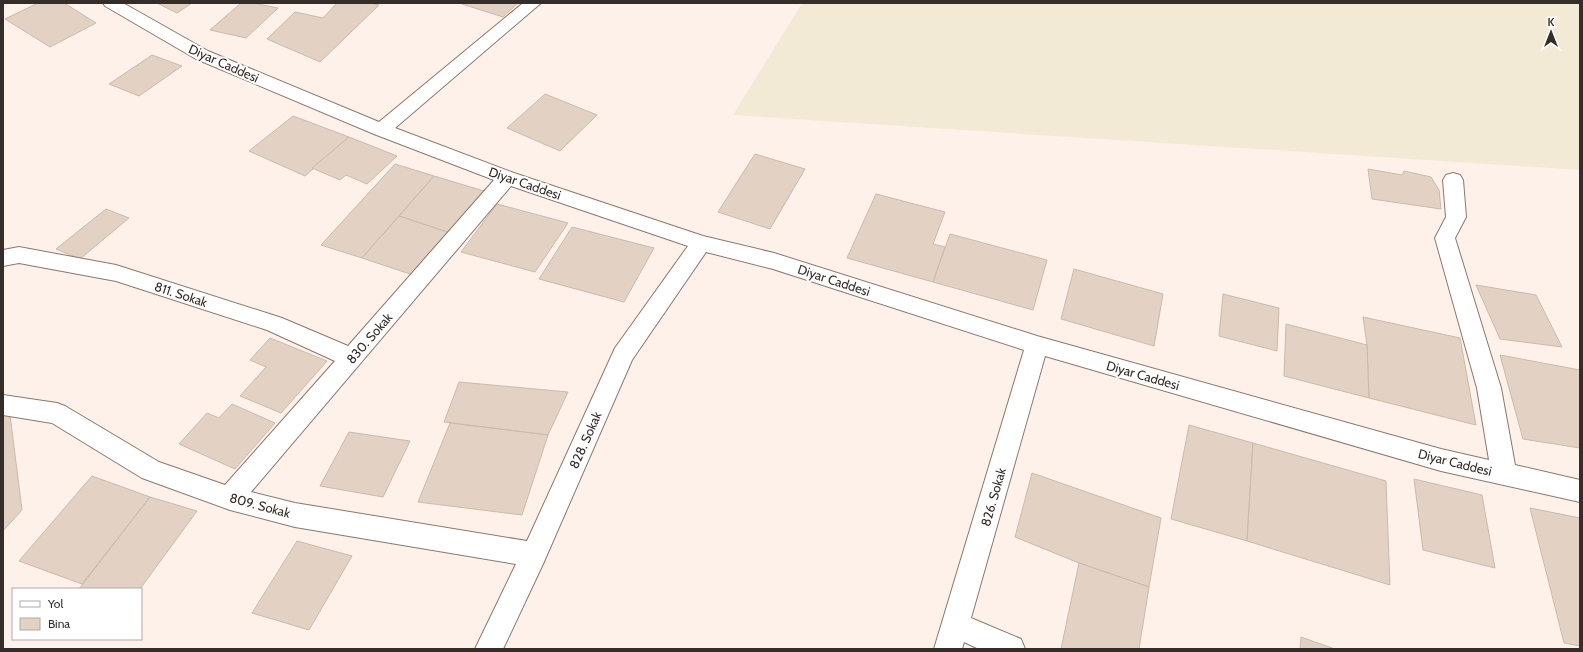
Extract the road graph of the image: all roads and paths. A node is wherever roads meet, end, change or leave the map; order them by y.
1 (111, 3) edge
2 (533, 3) edge
3 (381, 130) junction
4 (507, 178) junction
5 (1453, 180) dead end
6 (701, 243) junction
7 (3, 258) edge
8 (1037, 345) junction
9 (352, 358) junction
10 (3, 405) edge
11 (1504, 474) junction
12 (1580, 491) edge
13 (230, 498) junction
14 (534, 555) junction
15 (952, 637) edge
16 (489, 649) edge
17 (1011, 649) edge

1 - 3 street, Diyar Caddesi
2 - 3 street
3 - 4 street, Diyar Caddesi
4 - 6 street, Diyar Caddesi
4 - 9 street, 830. Sokak
5 - 11 street
6 - 8 street, Diyar Caddesi
6 - 14 street, 828. Sokak
7 - 9 street, 811. Sokak
8 - 11 street, Diyar Caddesi
8 - 15 street, 826. Sokak
9 - 13 street, 830. Sokak
10 - 13 street, 809. Sokak
11 - 12 street, Diyar Caddesi
13 - 14 street, 809. Sokak
14 - 16 street, 828. Sokak
15 - 17 street

